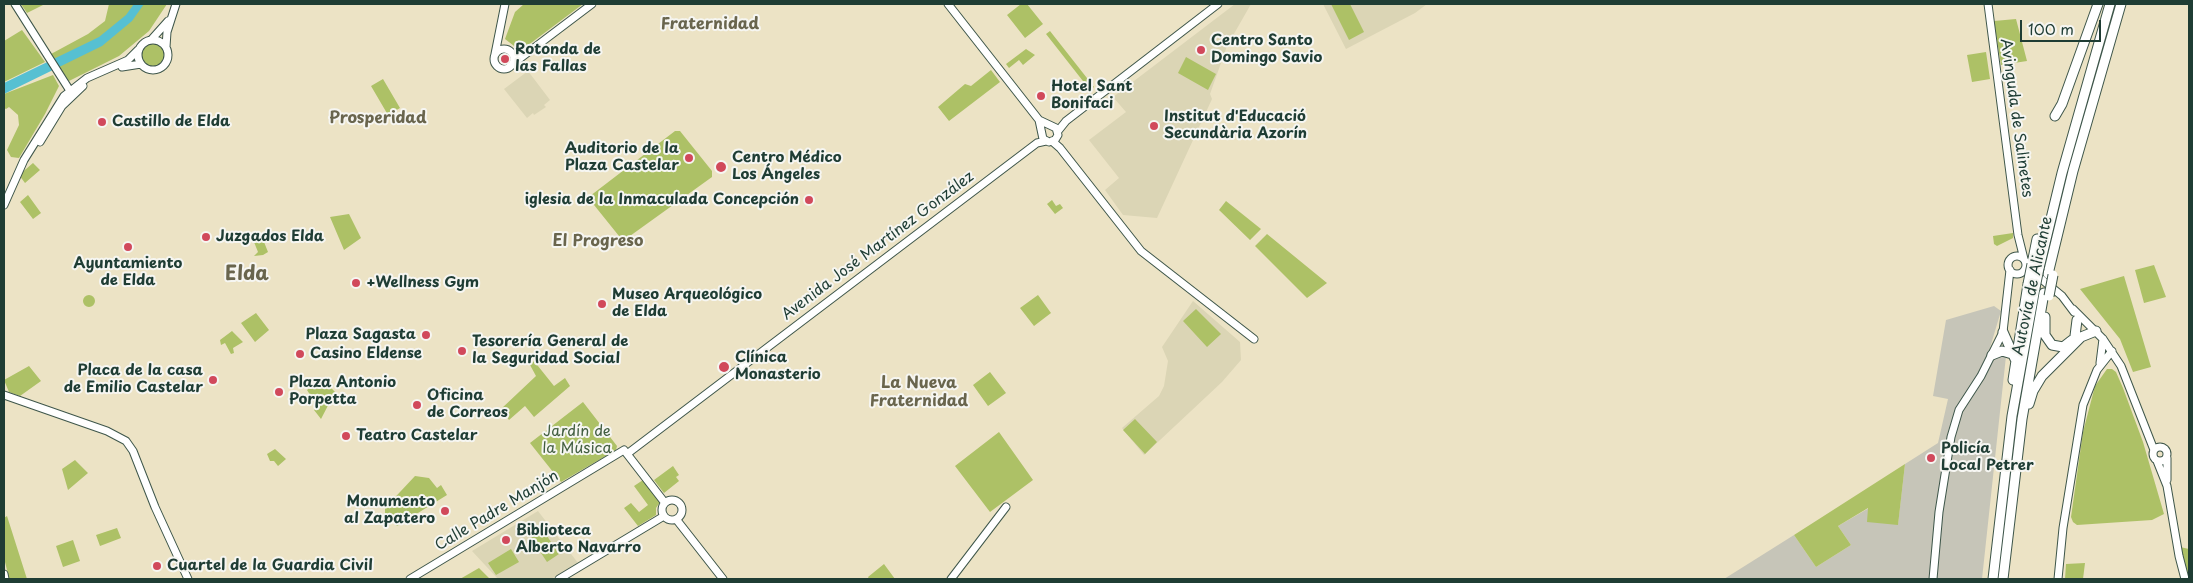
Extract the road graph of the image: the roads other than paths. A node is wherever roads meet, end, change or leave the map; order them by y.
1 (15, 4) edge
2 (176, 4) edge
3 (505, 4) edge
4 (592, 4) edge
5 (948, 4) edge
6 (1218, 4) edge
7 (1988, 4) edge
8 (2098, 4) edge
9 (2110, 4) edge
10 (2121, 4) edge
11 (171, 17) junction
12 (499, 38) junction
13 (150, 40) junction
14 (166, 47) junction
15 (138, 50) junction
16 (509, 51) junction
17 (527, 53) junction
18 (495, 54) junction
19 (141, 64) junction
20 (510, 66) junction
21 (71, 92) junction
22 (2055, 116) dead end
23 (1050, 133) junction
24 (4, 205) edge
25 (2018, 235) junction
26 (2037, 239) dead end
27 (2012, 258) junction
28 (2031, 265) junction
29 (2010, 270) junction
30 (2021, 272) junction
31 (2031, 286) junction
32 (2009, 289) junction
33 (2046, 294) junction
34 (2073, 309) junction
35 (2077, 320) junction
36 (2096, 331) junction
37 (2004, 332) junction
38 (2076, 333) junction
39 (1254, 339) dead end
40 (2103, 339) junction
41 (2074, 344) junction
42 (2112, 351) junction
43 (1992, 355) junction
44 (2014, 357) junction
45 (2100, 366) junction
46 (2121, 366) junction
47 (4, 395) edge
48 (2012, 416) junction
49 (2145, 425) junction
50 (2021, 436) junction
51 (2162, 447) junction
52 (2154, 450) junction
53 (626, 452) junction
54 (2167, 458) junction
55 (2157, 461) junction
56 (2167, 486) junction
57 (666, 503) junction
58 (1006, 507) dead end
59 (664, 516) junction
60 (676, 519) junction
61 (4, 574) edge
62 (5, 579) edge
63 (188, 579) edge
64 (410, 579) edge
65 (559, 579) edge
66 (723, 579) edge
67 (951, 579) edge
68 (1933, 579) edge
69 (1993, 579) edge
70 (2003, 579) edge
71 (2058, 579) edge
72 (2185, 579) edge

1 - 21 street
2 - 11 street
3 - 12 street
4 - 17 street
5 - 23 street
6 - 23 street
7 - 25 street, Avinguda de Salinetes
8 - 22 highway
9 - 28 highway, Autovía de Alicante
10 - 33 highway, Autovía de Alicante
11 - 13 street
11 - 14 street
12 - 16 street
12 - 18 street
13 - 14 street
13 - 15 street
14 - 19 street
15 - 19 street
15 - 21 street
16 - 17 street
16 - 18 street
16 - 20 street
17 - 20 street
18 - 20 street
19 - 21 street
21 - 24 street
23 - 39 street
23 - 53 street, Avenida José Martínez González
25 - 27 street, Avinguda de Salinetes
25 - 28 street, Avinguda de Salinetes
26 - 28 highway
27 - 28 street
27 - 29 street, Avinguda de Salinetes
28 - 30 street
28 - 31 highway, Autovía de Alicante, bridge
28 - 34 street
29 - 30 street
29 - 32 street, Avinguda de Salinetes
30 - 32 street
31 - 44 highway
31 - 48 highway, Autovía de Alicante
32 - 37 street, Avinguda de Salinetes
33 - 38 highway
33 - 50 highway, Autovía de Alicante
34 - 35 street
34 - 36 street
35 - 36 street
35 - 38 highway
36 - 40 street
36 - 41 highway
37 - 43 street
37 - 44 highway
38 - 41 highway
40 - 42 street
40 - 45 street
41 - 50 highway
42 - 45 street
42 - 46 street
43 - 44 highway
43 - 68 street
44 - 48 highway
45 - 46 street
45 - 71 street
46 - 49 street
47 - 63 street
48 - 69 highway, Autovía de Alicante
49 - 51 street
49 - 52 street
50 - 70 highway, Autovía de Alicante
51 - 52 street
51 - 54 street
52 - 55 street
53 - 57 street
53 - 64 street, Calle Padre Manjón
54 - 55 street
54 - 56 street
55 - 56 street
56 - 72 street
57 - 59 street
57 - 60 street
58 - 67 street
59 - 60 street
59 - 65 street
60 - 66 street
61 - 62 street

